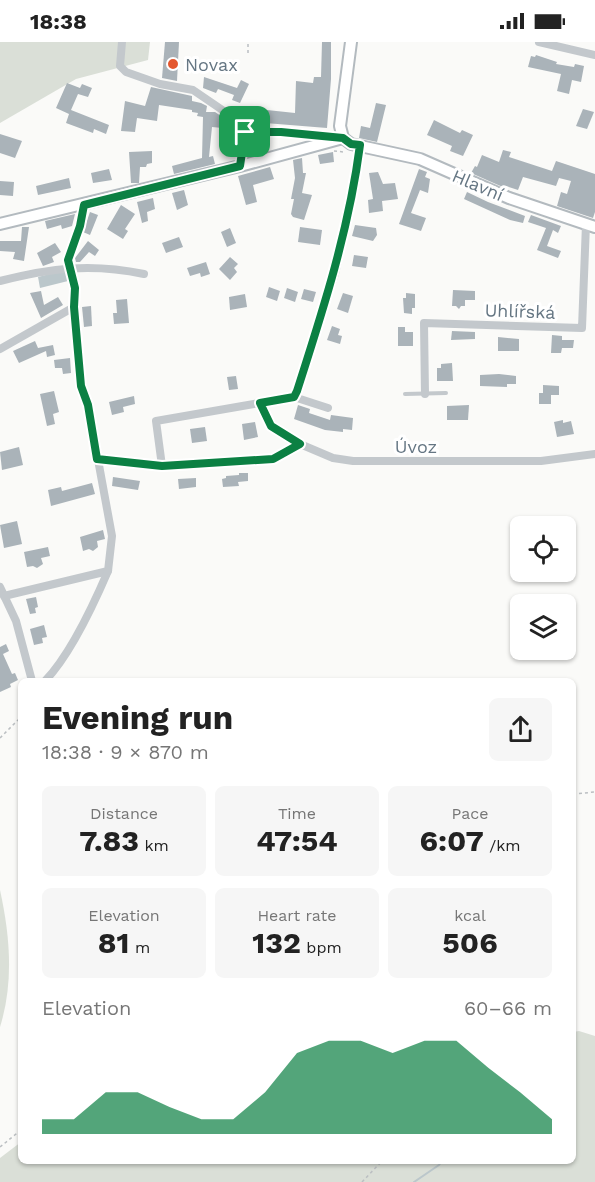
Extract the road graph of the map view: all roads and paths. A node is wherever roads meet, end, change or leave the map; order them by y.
1 (122, 42) edge
2 (248, 42) edge
3 (351, 42) edge
4 (539, 42) edge
5 (248, 53) dead end
6 (595, 55) edge
7 (245, 132) junction
8 (343, 138) junction
9 (334, 150) dead end
10 (360, 150) junction
11 (240, 166) junction
12 (84, 205) junction
13 (0, 224) edge
14 (590, 225) edge
15 (69, 267) junction
16 (144, 274) dead end
17 (0, 281) edge
18 (74, 307) junction
19 (0, 349) edge
20 (446, 393) dead end
21 (405, 394) dead end
22 (425, 394) junction
23 (294, 397) junction
24 (260, 403) junction
25 (328, 408) dead end
26 (300, 444) junction
27 (595, 454) edge
28 (97, 459) junction
29 (162, 466) junction
30 (108, 571) junction
31 (0, 587) edge
32 (4, 596) junction
33 (31, 678) edge
34 (47, 678) edge
35 (18, 720) edge
36 (0, 738) edge
37 (595, 792) edge
38 (576, 794) edge
39 (18, 1132) edge
40 (0, 1147) edge
41 (379, 1164) edge
42 (362, 1182) edge

1 - 7 street
2 - 5 path
3 - 8 main road
4 - 6 street
7 - 8 street
7 - 11 street
8 - 10 main road, Hlavní
8 - 11 main road
9 - 10 path
10 - 14 main road, Hlavní
10 - 23 street
11 - 12 main road
12 - 13 main road
12 - 15 street
14 - 22 street, Uhlířská
15 - 16 street
15 - 17 street
15 - 18 street
18 - 19 street
18 - 28 street
20 - 22 lane
21 - 22 lane
23 - 24 street
23 - 25 street
24 - 26 street, Úvoz
24 - 29 street
26 - 27 street, Úvoz
26 - 29 street
28 - 29 street
28 - 30 street
30 - 32 street
30 - 34 street
31 - 32 street
32 - 33 street
35 - 36 path
37 - 38 path
39 - 40 path
41 - 42 path

